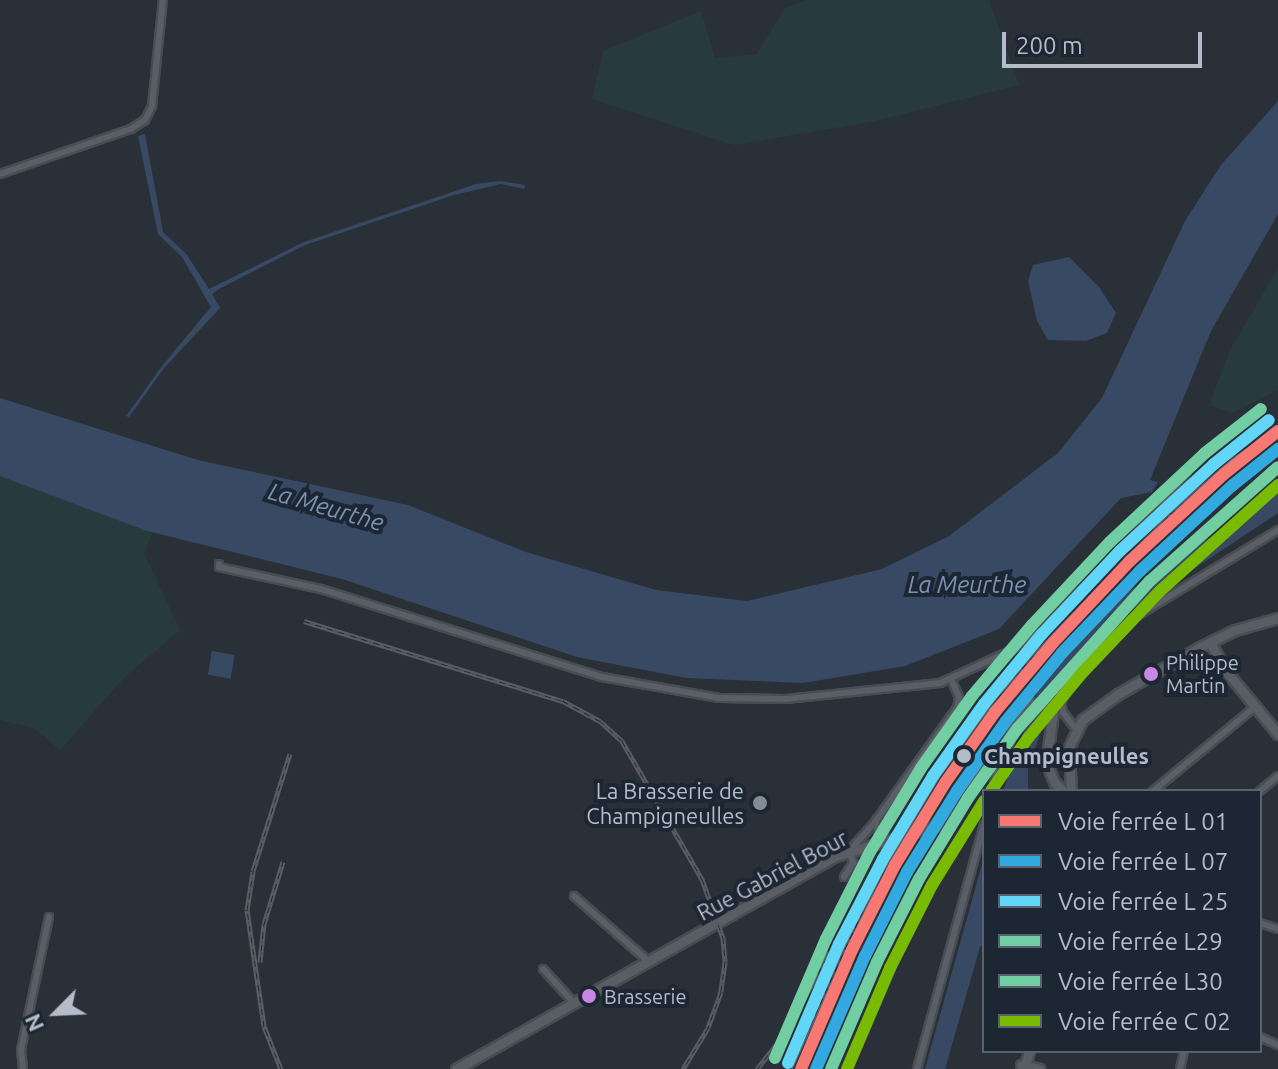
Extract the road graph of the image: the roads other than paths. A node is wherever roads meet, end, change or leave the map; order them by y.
1 (163, 0) edge
2 (0, 174) edge
3 (1187, 471) dead end
4 (1278, 530) edge
5 (219, 564) dead end
6 (1278, 618) edge
7 (1210, 642) junction
8 (951, 679) junction
9 (1255, 707) junction
10 (1075, 728) junction
11 (1278, 734) edge
12 (992, 762) junction
13 (1050, 772) junction
14 (1069, 774) junction
15 (1278, 776) edge
16 (993, 789) edge
17 (1062, 789) edge
18 (1071, 789) edge
19 (1155, 789) edge
20 (1262, 789) edge
21 (875, 822) junction
22 (869, 829) junction
23 (982, 831) edge
24 (878, 843) junction
25 (850, 850) junction
26 (844, 877) dead end
27 (574, 896) dead end
28 (49, 917) dead end
29 (649, 962) junction
30 (543, 969) dead end
31 (575, 1004) junction
32 (1023, 1067) edge
33 (23, 1069) edge
34 (456, 1069) edge
35 (917, 1069) edge
36 (1040, 1069) edge

1 - 2 street
3 - 8 street
4 - 10 street
5 - 8 street
6 - 7 main road
7 - 9 main road
7 - 10 main road
8 - 21 street
9 - 11 main road
9 - 19 street
10 - 14 main road
12 - 13 main road, Rue Gabriel Bour
12 - 16 street
12 - 24 main road, Rue Gabriel Bour
13 - 14 main road
13 - 17 main road
14 - 18 main road
15 - 20 street
21 - 22 street
21 - 24 street
22 - 24 street
22 - 25 street
23 - 35 street
24 - 25 main road, Rue Gabriel Bour
25 - 26 street
25 - 29 main road, Rue Gabriel Bour
27 - 29 street
28 - 33 street
29 - 31 main road, Rue Gabriel Bour
30 - 31 street
31 - 34 main road, Rue Gabriel Bour
32 - 36 main road

